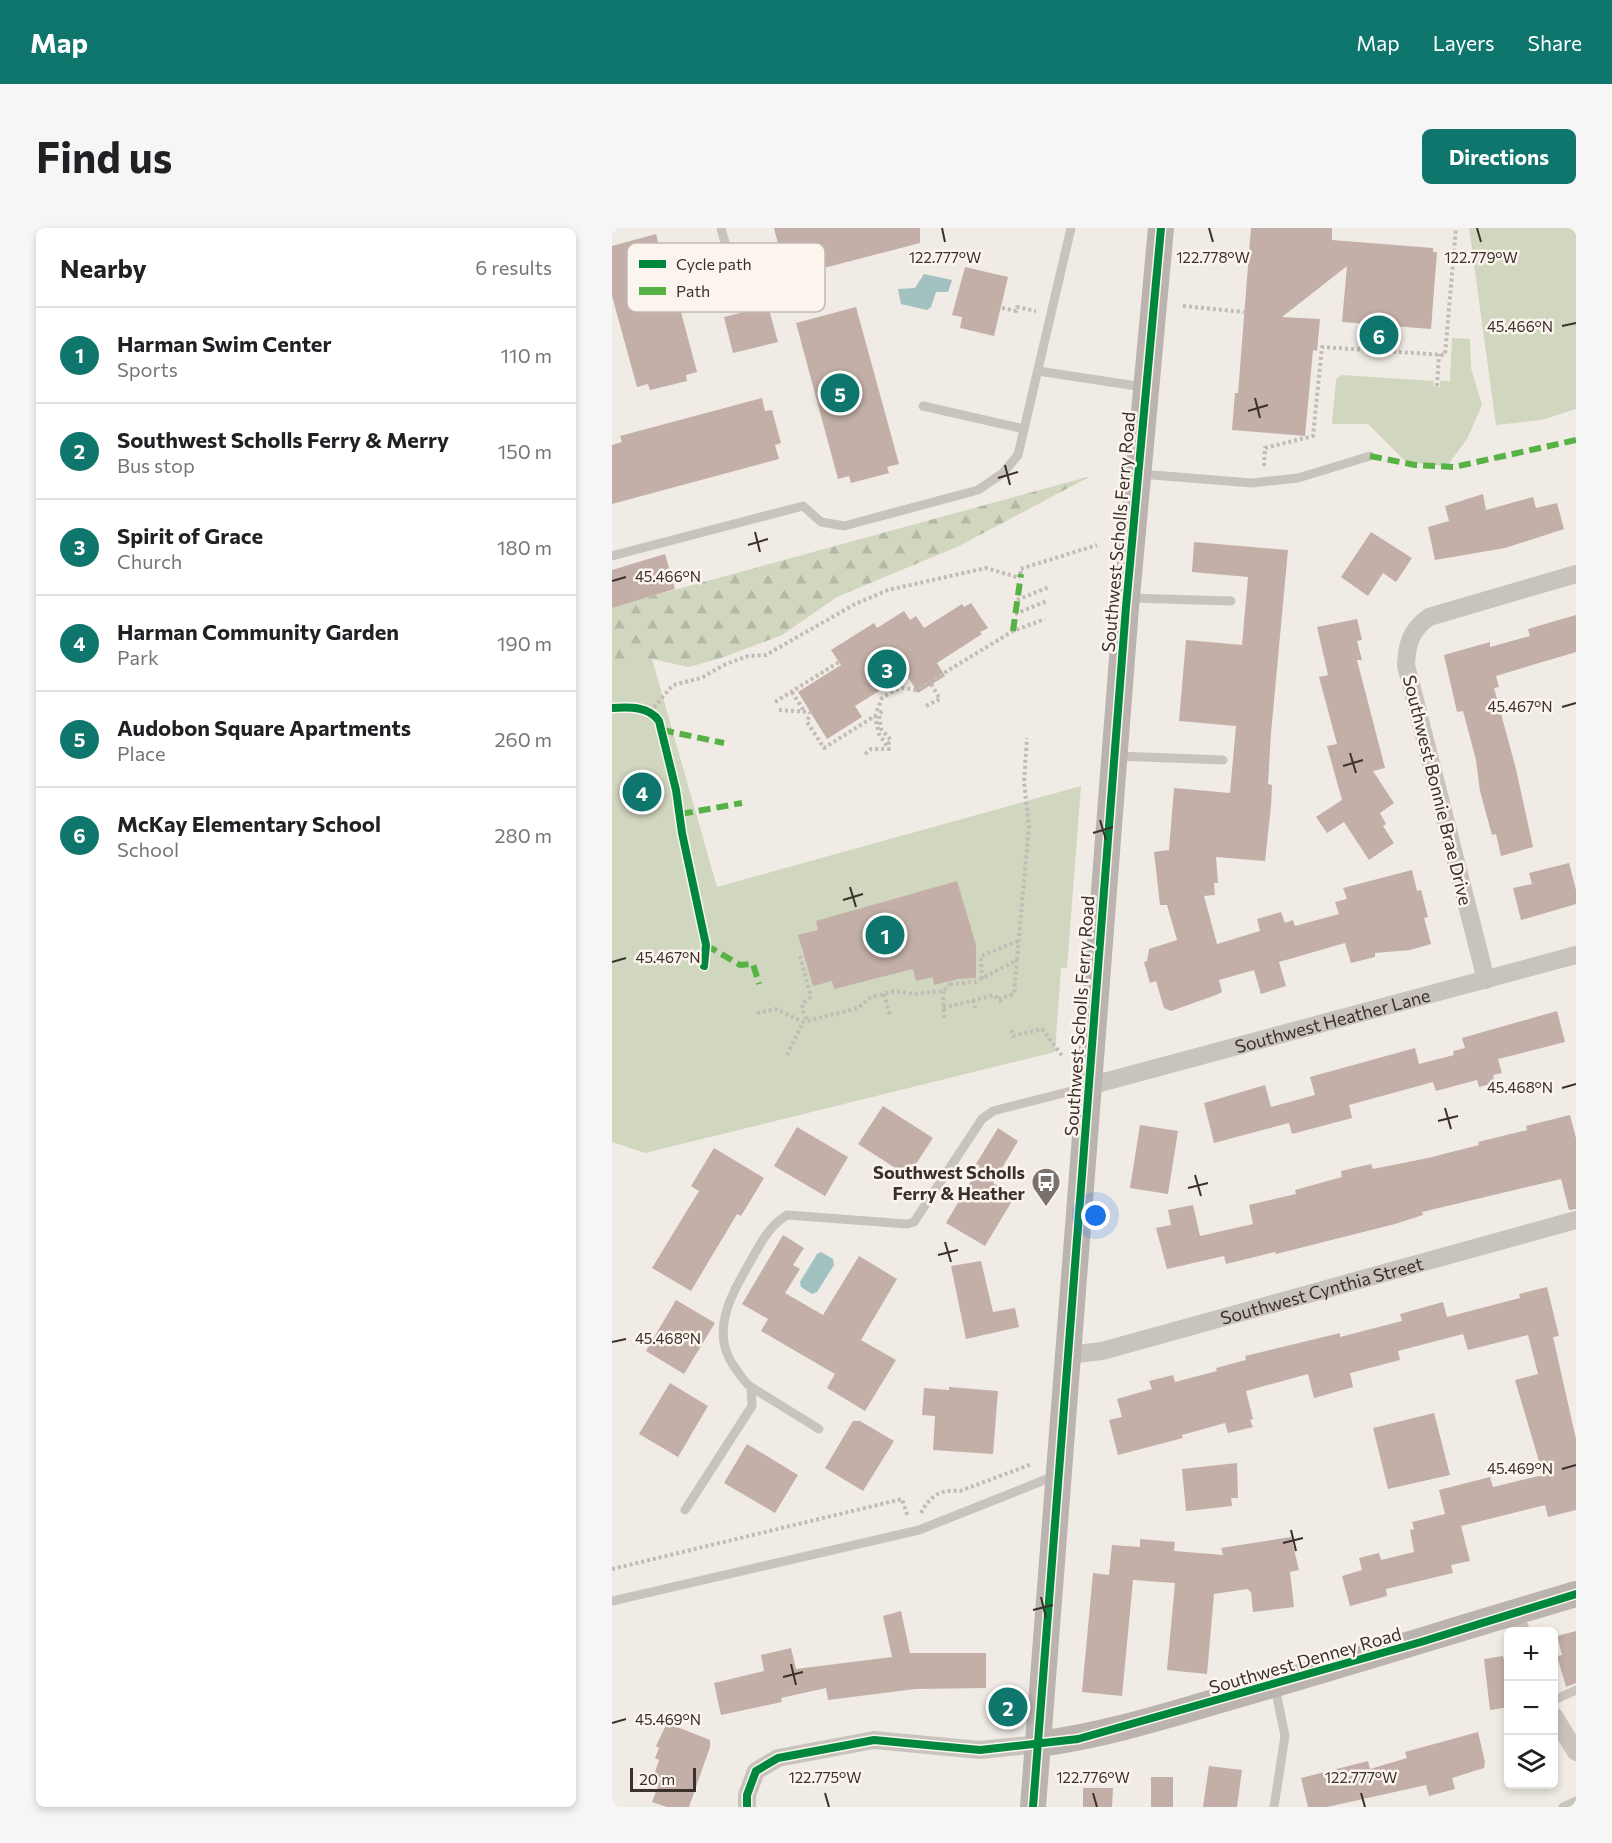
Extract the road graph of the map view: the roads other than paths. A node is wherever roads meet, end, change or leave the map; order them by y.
1 (721, 228) edge
2 (1071, 228) edge
3 (1161, 228) edge
4 (725, 243) edge
5 (1038, 371) junction
6 (1146, 387) junction
7 (923, 406) dead end
8 (1024, 429) junction
9 (1370, 456) dead end
10 (1138, 474) junction
11 (612, 556) edge
12 (1576, 574) edge
13 (1127, 598) junction
14 (1231, 601) dead end
15 (1114, 756) junction
16 (1223, 760) dead end
17 (1576, 955) edge
18 (1486, 980) junction
19 (1089, 1086) junction
20 (1576, 1220) edge
21 (1068, 1355) junction
22 (751, 1387) junction
23 (819, 1429) dead end
24 (1059, 1474) junction
25 (685, 1510) dead end
26 (1576, 1594) edge
27 (612, 1601) edge
28 (1518, 1622) edge
29 (1275, 1685) junction
30 (1576, 1690) edge
31 (1558, 1698) edge
32 (1558, 1723) edge
33 (1039, 1744) junction
34 (1576, 1752) edge
35 (1576, 1802) edge
36 (747, 1807) edge
37 (1033, 1807) edge
38 (1274, 1807) edge
39 (1563, 1807) edge

1 - 4 lane
2 - 5 lane
3 - 6 main road, Southwest Scholls Ferry Road
5 - 6 lane
5 - 8 lane
6 - 10 main road, Southwest Scholls Ferry Road
7 - 8 lane
8 - 11 lane
9 - 10 lane
10 - 13 main road, Southwest Scholls Ferry Road
12 - 18 street, Southwest Bonnie Brae Drive
13 - 14 lane
13 - 15 main road, Southwest Scholls Ferry Road
15 - 16 lane
15 - 19 main road, Southwest Scholls Ferry Road
17 - 18 street, Southwest Heather Lane
18 - 19 street, Southwest Heather Lane
19 - 21 main road, Southwest Scholls Ferry Road
19 - 22 lane
20 - 21 street, Southwest Cynthia Street
21 - 24 main road, Southwest Scholls Ferry Road
22 - 23 lane
22 - 25 lane
24 - 27 lane
24 - 33 main road, Southwest Scholls Ferry Road
26 - 28 main road, Southwest Denney Road
28 - 29 main road, Southwest Denney Road
29 - 33 main road, Southwest Denney Road
29 - 38 lane
30 - 31 lane
32 - 34 street
33 - 36 street
33 - 37 main road, Southwest Scholls Ferry Road
35 - 39 lane

